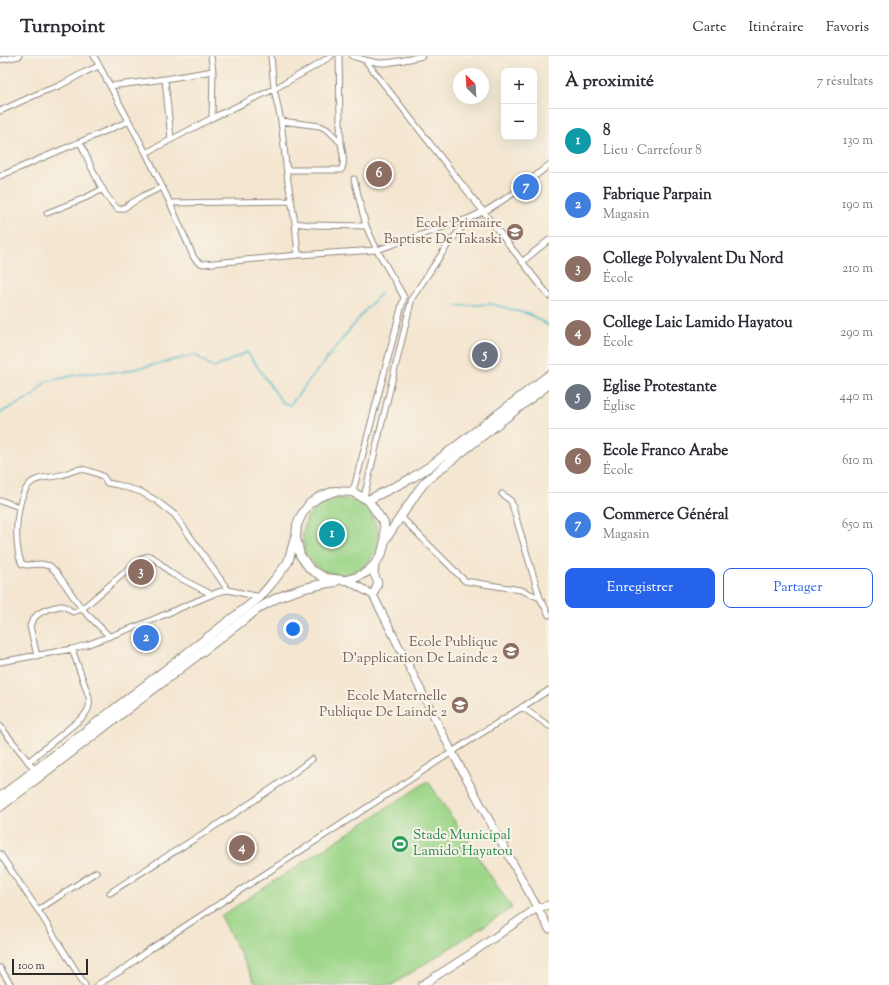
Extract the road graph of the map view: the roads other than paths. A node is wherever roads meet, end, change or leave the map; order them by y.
1 (19, 56) edge
2 (94, 56) edge
3 (211, 56) edge
4 (271, 56) edge
5 (331, 56) edge
6 (339, 56) edge
7 (352, 56) edge
8 (422, 56) edge
9 (0, 60) edge
10 (365, 60) junction
11 (99, 66) junction
12 (213, 71) junction
13 (164, 79) junction
14 (110, 86) junction
15 (274, 88) junction
16 (0, 111) edge
17 (212, 118) junction
18 (129, 121) junction
19 (280, 121) junction
20 (171, 140) junction
21 (80, 142) junction
22 (341, 143) junction
23 (146, 153) junction
24 (549, 165) edge
25 (287, 170) junction
26 (0, 176) edge
27 (354, 179) dead end
28 (162, 187) junction
29 (103, 189) junction
30 (291, 201) junction
31 (170, 203) junction
32 (483, 212) junction
33 (47, 213) dead end
34 (470, 218) junction
35 (295, 223) junction
36 (366, 226) junction
37 (549, 240) edge
38 (377, 250) junction
39 (298, 256) junction
40 (522, 262) junction
41 (549, 295) edge
42 (549, 374) edge
43 (549, 384) edge
44 (352, 492) junction
45 (502, 494) dead end
46 (366, 499) junction
47 (0, 501) edge
48 (18, 507) junction
49 (401, 517) junction
50 (296, 538) junction
51 (385, 540) junction
52 (375, 564) junction
53 (345, 580) junction
54 (228, 590) junction
55 (210, 594) junction
56 (373, 595) junction
57 (260, 597) junction
58 (540, 598) junction
59 (82, 609) junction
60 (549, 614) edge
61 (108, 636) junction
62 (72, 649) junction
63 (38, 656) junction
64 (0, 662) edge
65 (549, 690) edge
66 (522, 707) junction
67 (0, 726) edge
68 (549, 726) edge
69 (452, 752) junction
70 (312, 759) dead end
71 (28, 762) junction
72 (35, 770) junction
73 (0, 797) edge
74 (0, 807) edge
75 (0, 854) edge
76 (96, 872) dead end
77 (110, 893) dead end
78 (548, 905) edge
79 (537, 908) junction
80 (38, 910) junction
81 (549, 929) edge
82 (0, 968) edge
83 (11, 985) edge
84 (85, 985) edge
85 (97, 985) edge
86 (422, 985) edge

1 - 9 street
2 - 11 street
3 - 12 street
4 - 15 street
5 - 15 street
6 - 22 street
7 - 10 street
8 - 10 street
10 - 32 street
11 - 14 street
11 - 16 street
12 - 13 street
12 - 17 street
13 - 14 street
13 - 20 street
14 - 18 street
15 - 17 street
15 - 19 street
17 - 20 street
18 - 21 street
18 - 23 street
19 - 22 street
19 - 25 street
20 - 23 street
21 - 26 street
21 - 29 street
22 - 25 street
23 - 28 street
24 - 32 street
25 - 30 street
27 - 36 street
28 - 29 street
28 - 31 street
29 - 33 street
30 - 31 street
30 - 35 street
31 - 39 street
32 - 34 street
32 - 40 street
34 - 38 street
34 - 46 street
35 - 36 street
35 - 39 street
36 - 38 street
37 - 40 street
38 - 39 street
38 - 44 street
40 - 41 street
42 - 46 main road
43 - 49 main road
44 - 46 main road
44 - 50 main road
45 - 58 street
46 - 51 main road
47 - 48 street
48 - 54 street
48 - 59 street
49 - 51 main road
49 - 58 street
50 - 53 main road
50 - 57 main road
51 - 52 main road
52 - 53 main road
52 - 56 street
53 - 56 street
53 - 74 main road
54 - 55 street
54 - 57 street
55 - 59 street
55 - 61 street
56 - 69 street
57 - 72 main road
58 - 60 street
59 - 61 street
59 - 63 street
61 - 62 street
62 - 63 street
62 - 71 street
63 - 64 street
65 - 66 street
66 - 68 street
66 - 69 street
67 - 71 street
69 - 79 street
69 - 85 street
70 - 77 street
71 - 72 street
72 - 73 main road
75 - 80 street
76 - 80 street
78 - 79 street
79 - 81 street
79 - 86 street
80 - 84 street
82 - 83 street

